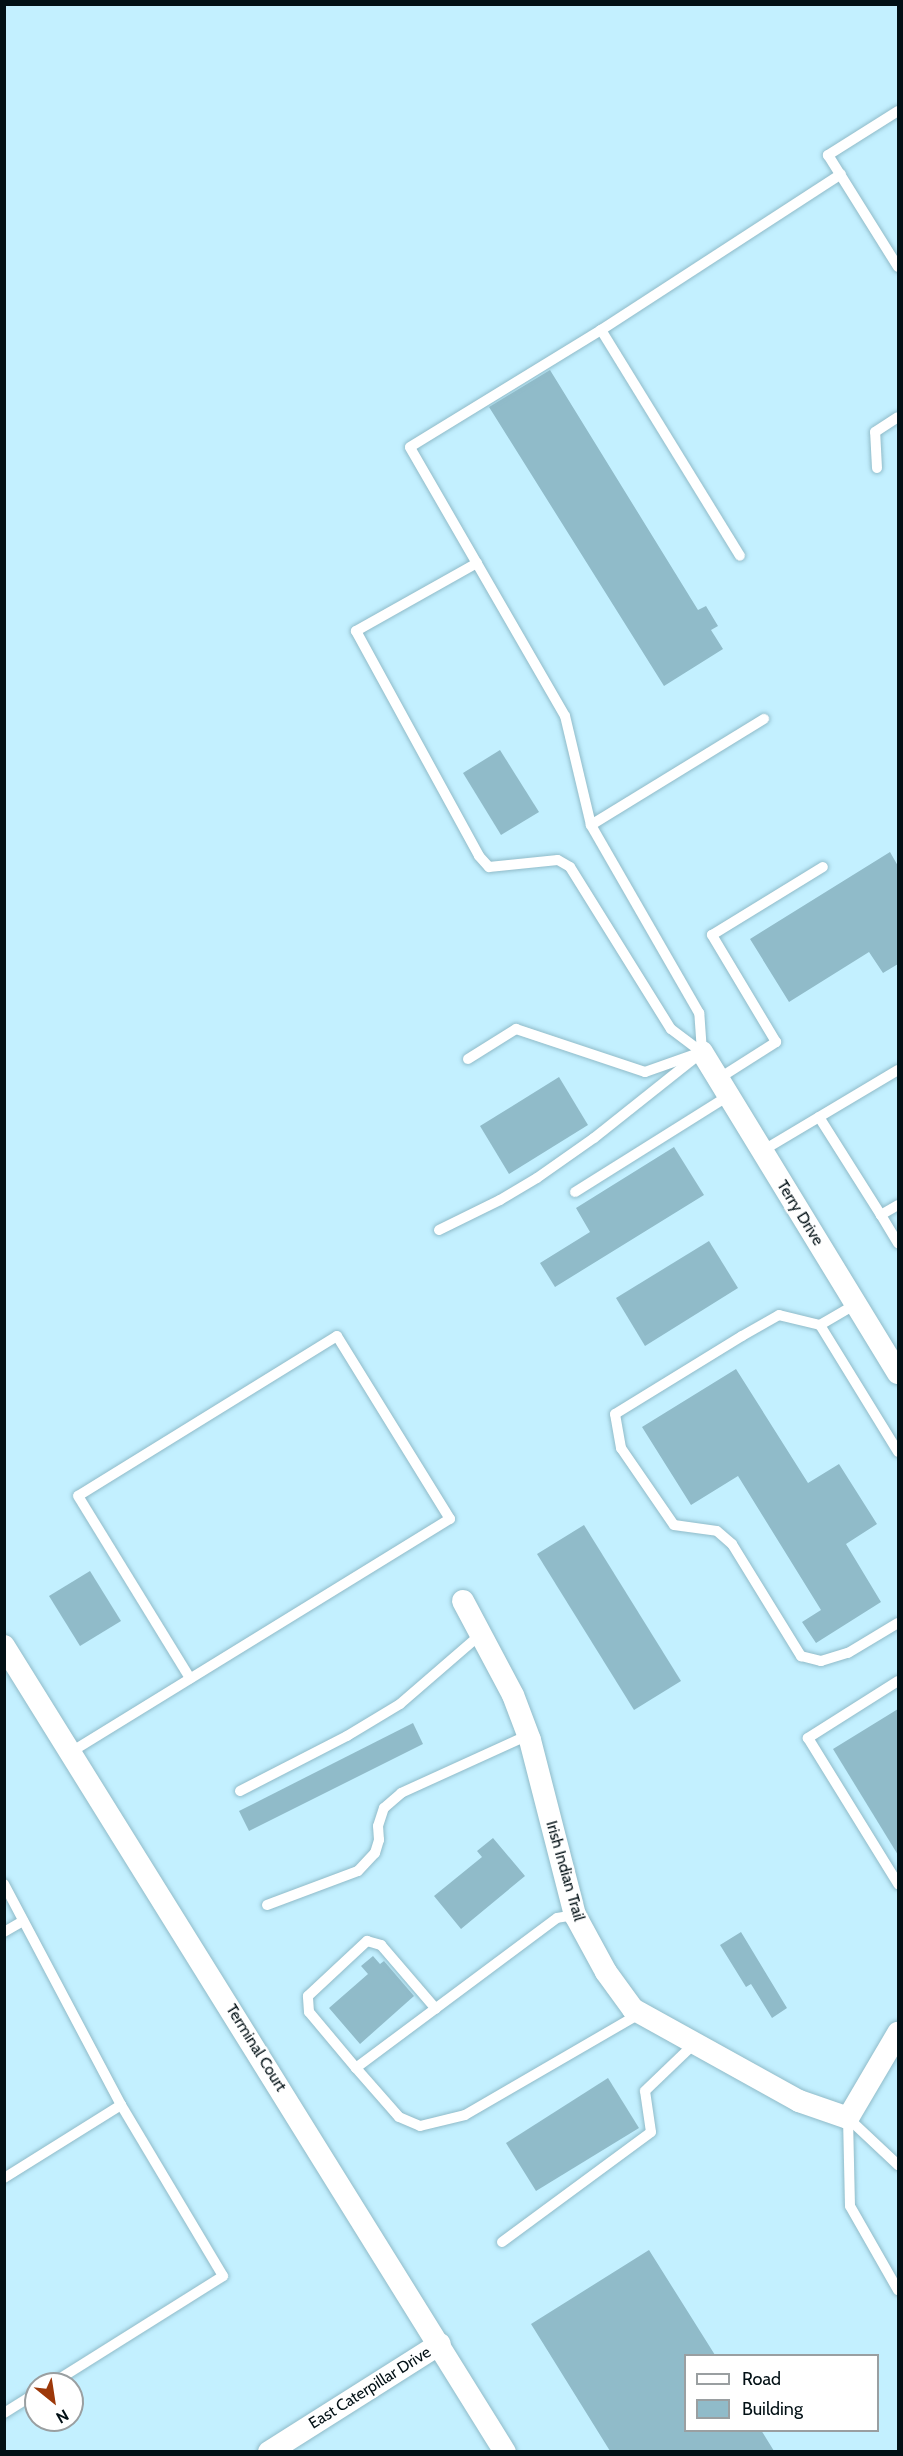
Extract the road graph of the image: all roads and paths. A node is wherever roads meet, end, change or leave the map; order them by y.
1 (898, 111) edge
2 (840, 174) junction
3 (898, 267) edge
4 (601, 330) junction
5 (898, 417) edge
6 (877, 468) dead end
7 (740, 556) dead end
8 (477, 563) junction
9 (764, 719) dead end
10 (591, 825) junction
11 (823, 867) dead end
12 (702, 1052) junction
13 (468, 1059) dead end
14 (898, 1070) edge
15 (723, 1087) junction
16 (819, 1117) junction
17 (762, 1151) junction
18 (575, 1192) dead end
19 (898, 1205) edge
20 (881, 1215) junction
21 (440, 1230) dead end
22 (898, 1244) edge
23 (856, 1304) junction
24 (820, 1325) junction
25 (898, 1373) edge
26 (898, 1452) edge
27 (463, 1601) dead end
28 (898, 1623) edge
29 (482, 1634) junction
30 (4, 1646) edge
31 (190, 1678) junction
32 (898, 1681) edge
33 (528, 1735) junction
34 (70, 1752) junction
35 (240, 1791) dead end
36 (4, 1884) edge
37 (898, 1884) edge
38 (267, 1905) dead end
39 (575, 1915) junction
40 (24, 1921) junction
41 (4, 1932) edge
42 (436, 2009) junction
43 (642, 2013) junction
44 (898, 2033) edge
45 (694, 2044) junction
46 (356, 2068) junction
47 (121, 2105) junction
48 (848, 2118) junction
49 (898, 2165) edge
50 (4, 2178) edge
51 (502, 2242) dead end
52 (898, 2290) edge
53 (440, 2344) junction
54 (70, 2372) edge
55 (24, 2400) edge
56 (4, 2413) edge
57 (269, 2451) edge
58 (505, 2451) edge

1 - 2 lane
2 - 3 lane
2 - 4 lane
4 - 7 lane
4 - 8 lane
5 - 6 lane
8 - 10 lane
8 - 12 lane
9 - 10 lane
10 - 12 lane
11 - 15 lane
12 - 13 lane
12 - 15 street, Terry Drive
12 - 21 lane
14 - 16 lane
15 - 17 street, Terry Drive
15 - 18 lane
16 - 17 lane
16 - 20 lane
17 - 23 street, Terry Drive
19 - 20 lane
20 - 22 lane
23 - 24 lane
23 - 25 street, Terry Drive
24 - 26 lane
24 - 28 lane
27 - 29 street, Irish Indian Trail
29 - 33 street, Irish Indian Trail
29 - 35 lane
30 - 34 street, Terminal Court
31 - 31 lane
31 - 34 lane
32 - 37 lane
33 - 38 lane
33 - 39 street, Irish Indian Trail
34 - 53 street, Terminal Court
36 - 40 lane
39 - 42 lane
39 - 43 street, Irish Indian Trail
40 - 41 lane
40 - 47 lane
42 - 46 lane
42 - 46 lane
43 - 45 street, Irish Indian Trail
43 - 46 lane
44 - 48 street
45 - 48 street, Irish Indian Trail
45 - 51 lane
47 - 50 lane
47 - 54 lane
48 - 49 lane
48 - 52 lane
53 - 57 street, East Caterpillar Drive
53 - 58 street, Terminal Court
55 - 56 lane

